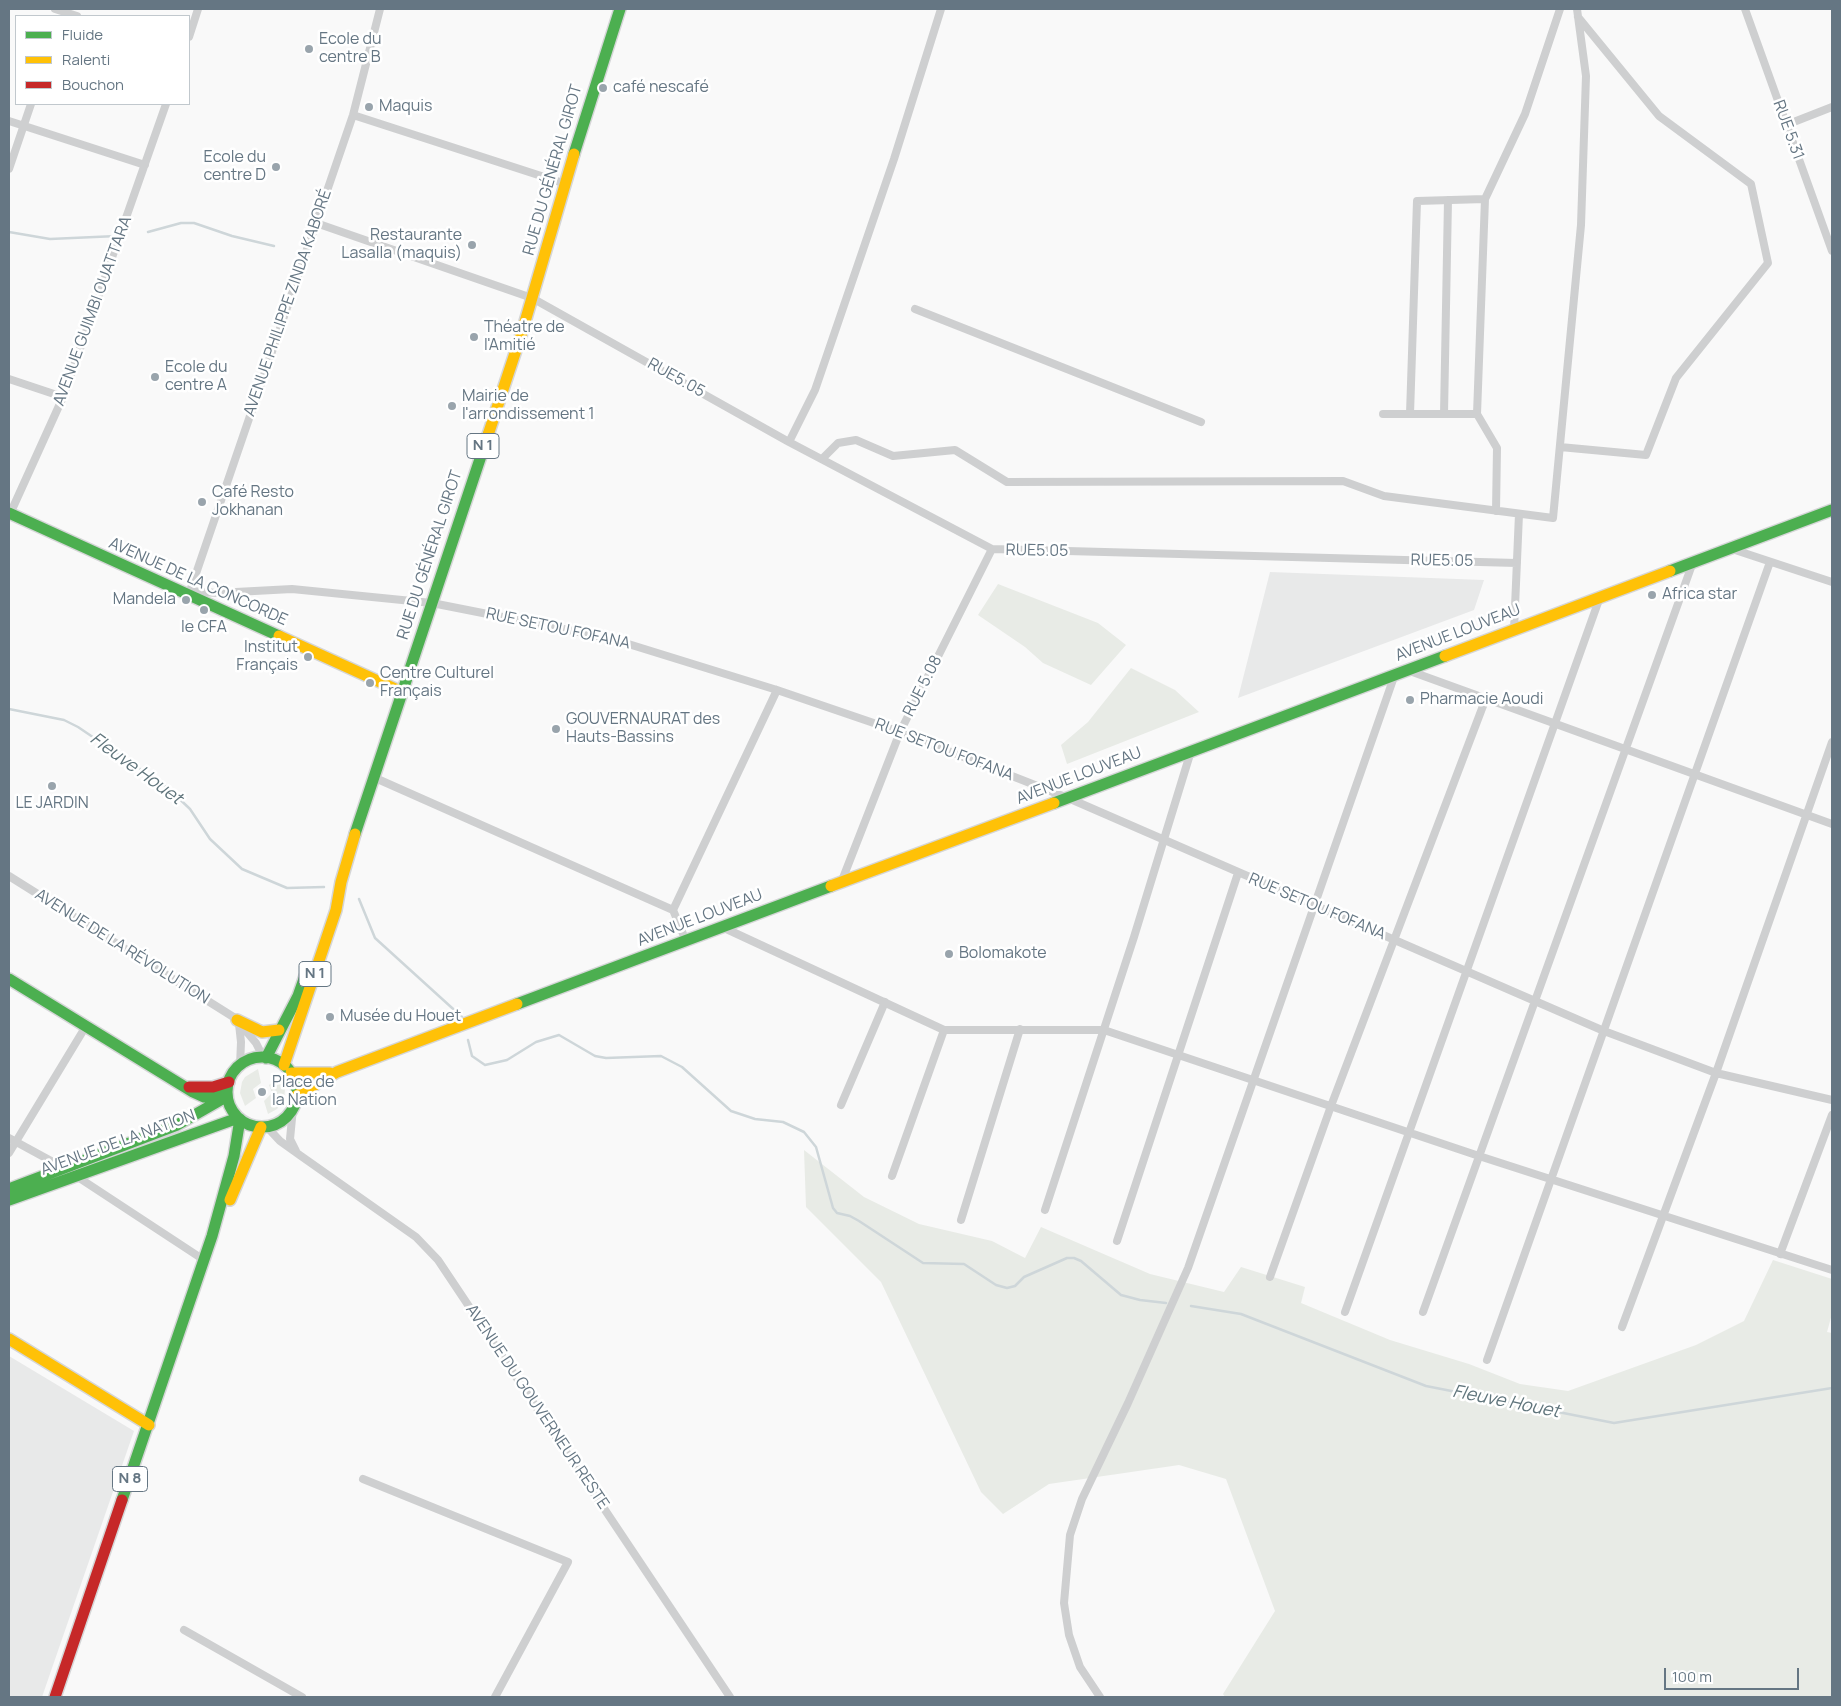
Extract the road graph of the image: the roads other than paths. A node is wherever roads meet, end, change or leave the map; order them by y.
1 (198, 9) edge
2 (380, 9) edge
3 (620, 9) edge
4 (941, 9) edge
5 (1560, 9) edge
6 (1577, 9) edge
7 (1745, 9) edge
8 (59, 11) edge
9 (73, 15) edge
10 (1578, 18) junction
11 (190, 34) edge
12 (31, 105) edge
13 (166, 105) edge
14 (1832, 107) edge
15 (353, 115) junction
16 (9, 121) edge
17 (1786, 124) junction
18 (23, 126) junction
19 (145, 165) junction
20 (9, 169) edge
21 (566, 184) junction
22 (1485, 199) junction
23 (1448, 200) junction
24 (316, 224) junction
25 (1832, 251) edge
26 (532, 298) junction
27 (915, 309) dead end
28 (9, 379) edge
29 (63, 397) junction
30 (1383, 414) dead end
31 (1410, 414) junction
32 (1444, 414) junction
33 (1477, 414) junction
34 (1201, 422) dead end
35 (789, 442) junction
36 (1560, 447) junction
37 (822, 459) junction
38 (1832, 510) edge
39 (1496, 511) junction
40 (9, 514) edge
41 (1519, 514) junction
42 (1729, 548) junction
43 (992, 549) junction
44 (1693, 562) junction
45 (1770, 562) junction
46 (1517, 563) junction
47 (1832, 582) edge
48 (190, 593) junction
49 (1600, 597) junction
50 (432, 603) junction
51 (1514, 630) junction
52 (1407, 670) junction
53 (1395, 674) junction
54 (777, 690) junction
55 (402, 692) junction
56 (1486, 698) junction
57 (1554, 724) junction
58 (900, 732) junction
59 (1832, 742) edge
60 (1626, 749) junction
61 (1191, 751) junction
62 (1695, 773) junction
63 (373, 777) junction
64 (1068, 798) junction
65 (1806, 815) junction
66 (1832, 824) edge
67 (1163, 840) junction
68 (1238, 873) junction
69 (9, 876) edge
70 (341, 882) junction
71 (841, 883) junction
72 (1314, 905) junction
73 (673, 910) junction
74 (722, 927) junction
75 (1394, 940) junction
76 (686, 941) junction
77 (1466, 972) junction
78 (9, 979) edge
79 (1535, 1001) junction
80 (884, 1002) junction
81 (236, 1019) junction
82 (86, 1026) junction
83 (1020, 1029) junction
84 (279, 1030) junction
85 (944, 1030) junction
86 (1104, 1030) junction
87 (1604, 1031) junction
88 (1178, 1055) junction
89 (264, 1057) junction
90 (240, 1066) junction
91 (288, 1069) junction
92 (337, 1072) junction
93 (1716, 1073) junction
94 (1253, 1080) junction
95 (229, 1082) junction
96 (188, 1087) junction
97 (227, 1095) junction
98 (296, 1096) junction
99 (1832, 1100) edge
100 (840, 1105) dead end
101 (1331, 1106) junction
102 (293, 1108) junction
103 (1832, 1115) edge
104 (239, 1122) junction
105 (264, 1127) junction
106 (1409, 1132) junction
107 (12, 1140) edge
108 (9, 1153) edge
109 (301, 1156) junction
110 (1479, 1156) junction
111 (64, 1168) junction
112 (76, 1176) junction
113 (892, 1176) dead end
114 (1551, 1179) junction
115 (9, 1190) edge
116 (9, 1200) edge
117 (1045, 1210) dead end
118 (1663, 1216) junction
119 (961, 1220) dead end
120 (1118, 1241) dead end
121 (1780, 1254) junction
122 (204, 1260) junction
123 (1832, 1270) edge
124 (1270, 1277) dead end
125 (1345, 1312) dead end
126 (1423, 1312) dead end
127 (1622, 1327) dead end
128 (9, 1339) edge
129 (1487, 1360) dead end
130 (149, 1425) junction
131 (363, 1480) dead end
132 (184, 1630) dead end
133 (55, 1697) edge
134 (302, 1697) edge
135 (495, 1697) edge
136 (730, 1697) edge
137 (1100, 1697) edge

1 - 11 street
2 - 15 street, AVENUE PHILIPPE ZINDA KABORÉ
3 - 21 main road, RUE DU GÉNÉRAL GIROT / N 1
4 - 35 street
5 - 22 street
6 - 10 street
7 - 17 street, RUE 5.31
8 - 9 street
10 - 36 street
10 - 36 street
12 - 18 street
13 - 19 street, AVENUE GUIMBI OUATTARA
14 - 17 street
15 - 21 street
15 - 24 street, AVENUE PHILIPPE ZINDA KABORÉ
16 - 18 street
17 - 25 street, RUE 5.31
18 - 19 street
18 - 20 street
19 - 29 street, AVENUE GUIMBI OUATTARA
21 - 26 main road, RUE DU GÉNÉRAL GIROT / N 1
22 - 23 street
22 - 33 street
23 - 31 street
23 - 32 street
24 - 26 street, RUE5.05
24 - 48 street, AVENUE PHILIPPE ZINDA KABORÉ
26 - 35 street, RUE5.05
26 - 50 main road, RUE DU GÉNÉRAL GIROT / N 1
27 - 34 street
28 - 29 street
29 - 40 street, AVENUE GUIMBI OUATTARA
30 - 31 street
31 - 32 street
32 - 33 street
33 - 39 street
35 - 37 street, RUE5.05
36 - 41 street
37 - 39 street
37 - 43 street, RUE5.05
38 - 42 main road, AVENUE LOUVEAU
39 - 41 street
40 - 48 main road, AVENUE DE LA CONCORDE
41 - 46 street
42 - 44 main road, AVENUE LOUVEAU
42 - 45 street
43 - 46 street, RUE5.05
43 - 58 street, RUE 5.08
44 - 49 main road, AVENUE LOUVEAU
44 - 60 street
45 - 47 street
45 - 62 street
46 - 51 street
48 - 50 street, RUE SETOU FOFANA
48 - 55 main road, AVENUE DE LA CONCORDE
49 - 51 main road, AVENUE LOUVEAU
49 - 57 street
50 - 54 street, RUE SETOU FOFANA
50 - 55 main road, RUE DU GÉNÉRAL GIROT / N 1
51 - 52 main road, AVENUE LOUVEAU
52 - 53 main road, AVENUE LOUVEAU
52 - 56 street
53 - 61 main road, AVENUE LOUVEAU
53 - 72 street
54 - 58 street, RUE SETOU FOFANA
54 - 73 street
55 - 63 main road, RUE DU GÉNÉRAL GIROT / N 1
56 - 57 street
56 - 75 street
57 - 60 street
57 - 77 street
58 - 64 street, RUE SETOU FOFANA
58 - 71 street, RUE 5.08
59 - 65 street
60 - 62 street
60 - 79 street
61 - 64 main road, AVENUE LOUVEAU
61 - 67 street
62 - 65 street
62 - 87 street
63 - 70 main road, RUE DU GÉNÉRAL GIROT / N 1
63 - 73 street
64 - 67 street, RUE SETOU FOFANA
64 - 71 main road, AVENUE LOUVEAU
65 - 66 street
65 - 93 street
67 - 68 street, RUE SETOU FOFANA
67 - 86 street
68 - 72 street, RUE SETOU FOFANA
68 - 88 street
69 - 81 street, AVENUE DE LA RÉVOLUTION
70 - 84 main road, N 1
70 - 91 main road, N 1
71 - 74 main road, AVENUE LOUVEAU
72 - 75 street, RUE SETOU FOFANA
72 - 94 street
73 - 76 street
74 - 76 main road, AVENUE LOUVEAU
74 - 80 street
75 - 77 street, RUE SETOU FOFANA
75 - 101 street
76 - 92 main road, AVENUE LOUVEAU
77 - 79 street, RUE SETOU FOFANA
77 - 106 street
78 - 82 main road
79 - 87 street, RUE SETOU FOFANA
79 - 110 street
80 - 85 street
80 - 100 street
81 - 84 main road
81 - 89 street, AVENUE DE LA RÉVOLUTION
81 - 90 street
82 - 96 main road
82 - 107 street
83 - 85 street
83 - 86 street
83 - 119 street
84 - 89 main road, N 1
85 - 113 street
86 - 88 street
86 - 117 street
87 - 93 street, RUE SETOU FOFANA
87 - 114 street
88 - 94 street
88 - 120 street
89 - 90 main road
89 - 91 main road
90 - 95 main road
91 - 92 main road, AVENUE LOUVEAU
91 - 98 main road
92 - 98 main road, AVENUE LOUVEAU
93 - 99 street, RUE SETOU FOFANA
93 - 118 street
94 - 101 street
94 - 137 street
95 - 96 main road
95 - 97 main road
96 - 97 main road
97 - 104 main road
97 - 111 main road, AVENUE DE LA NATION
98 - 102 main road
101 - 106 street
101 - 124 street
102 - 105 main road
102 - 109 street, AVENUE DU GOUVERNEUR RESTE
103 - 121 street
104 - 105 main road
104 - 112 main road, AVENUE DE LA NATION
104 - 122 main road, N 8
105 - 109 street, AVENUE DU GOUVERNEUR RESTE
105 - 122 main road, N 8
106 - 110 street
106 - 125 street
107 - 108 street
107 - 111 street
109 - 136 street, AVENUE DU GOUVERNEUR RESTE
110 - 114 street
110 - 126 street
111 - 112 street
111 - 115 main road, AVENUE DE LA NATION
112 - 116 main road, AVENUE DE LA NATION
112 - 122 street
114 - 118 street
114 - 129 street
118 - 121 street
118 - 127 street
121 - 123 street
122 - 130 main road, N 8
128 - 130 main road
130 - 133 main road, N 8
131 - 135 street
132 - 134 street

